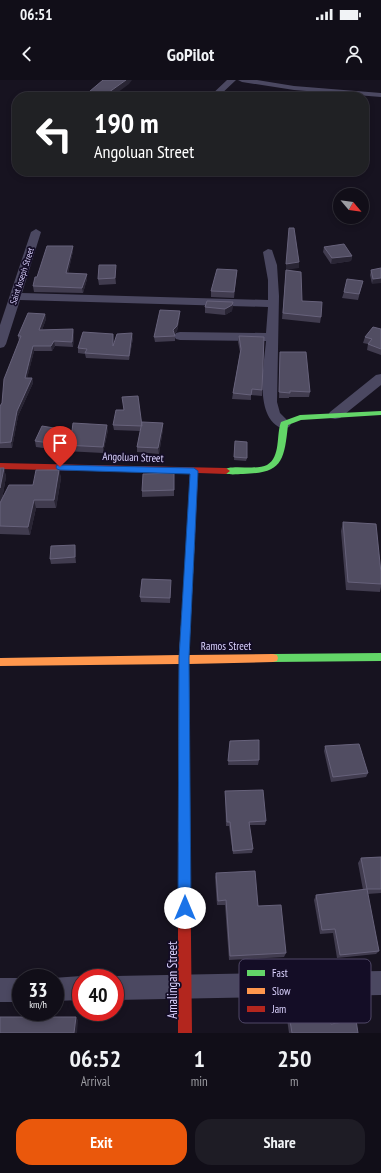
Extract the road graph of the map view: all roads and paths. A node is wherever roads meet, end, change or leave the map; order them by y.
1 (232, 80) edge
2 (242, 80) edge
3 (294, 88) junction
4 (219, 92) edge
5 (296, 92) edge
6 (344, 92) edge
7 (369, 94) edge
8 (381, 95) edge
9 (36, 232) dead end
10 (268, 252) dead end
11 (15, 296) junction
12 (273, 304) junction
13 (180, 336) dead end
14 (271, 336) junction
15 (0, 344) edge
16 (381, 378) edge
17 (381, 413) edge
18 (335, 415) junction
19 (284, 424) junction
20 (0, 466) edge
21 (194, 471) junction
22 (381, 657) edge
23 (184, 658) junction
24 (0, 662) edge
25 (371, 983) edge
26 (381, 983) edge
27 (239, 985) edge
28 (185, 986) junction
29 (124, 988) edge
30 (0, 990) edge
31 (12, 990) edge
32 (184, 1033) edge

1 - 4 street
2 - 3 street
3 - 5 street
3 - 6 street
7 - 8 street
9 - 11 street, Saint Joseph Street
10 - 12 street
11 - 12 street
11 - 15 street, Saint Joseph Street
12 - 14 street
13 - 14 street
14 - 19 street
16 - 18 street
17 - 18 street
18 - 19 street
19 - 21 street, Angoluan Street
20 - 21 street, Angoluan Street
21 - 23 street, Amalingan Street
22 - 23 street, Ramos Street
23 - 24 street, Ramos Street
23 - 28 street, Amalingan Street
25 - 26 street
27 - 28 street
28 - 29 street
28 - 32 street, Amalingan Street
30 - 31 street

